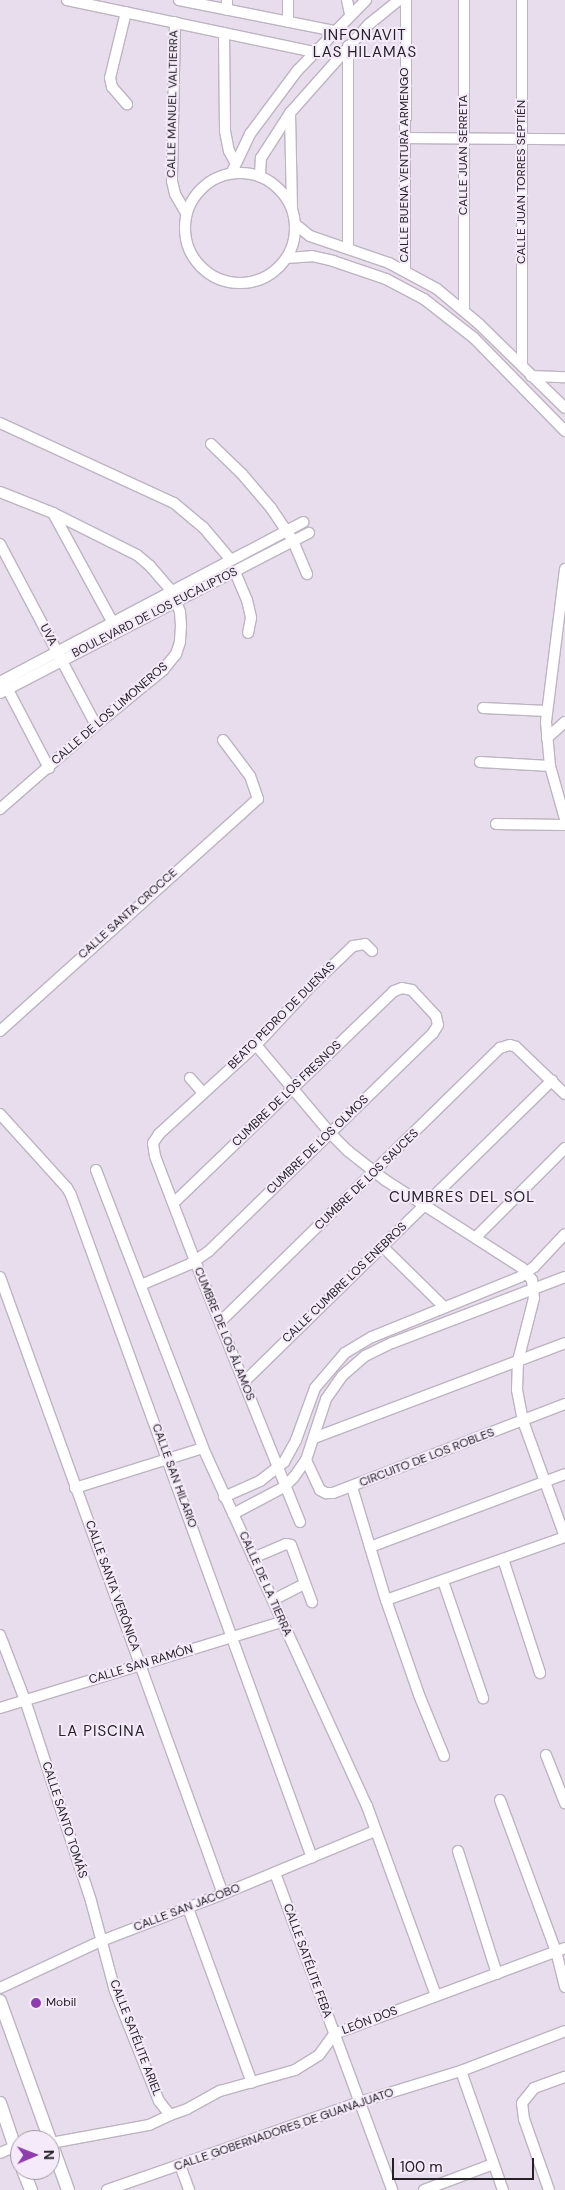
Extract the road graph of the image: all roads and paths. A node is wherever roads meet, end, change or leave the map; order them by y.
1 (67, 0) edge
2 (179, 0) edge
3 (288, 0) edge
4 (347, 0) edge
5 (366, 0) edge
6 (399, 0) edge
7 (406, 0) edge
8 (464, 0) edge
9 (522, 0) edge
10 (227, 5) edge
11 (126, 12) junction
12 (350, 14) junction
13 (175, 22) junction
14 (288, 22) junction
15 (334, 31) junction
16 (224, 32) junction
17 (348, 46) junction
18 (314, 52) junction
19 (127, 104) dead end
20 (290, 113) junction
21 (406, 138) junction
22 (465, 139) junction
23 (565, 139) edge
24 (522, 140) junction
25 (235, 162) junction
26 (232, 172) junction
27 (260, 175) junction
28 (292, 210) junction
29 (186, 213) junction
30 (295, 224) junction
31 (348, 249) junction
32 (286, 258) junction
33 (406, 271) junction
34 (464, 310) junction
35 (522, 365) junction
36 (531, 376) junction
37 (565, 377) edge
38 (565, 408) edge
39 (0, 423) edge
40 (565, 431) edge
41 (211, 444) dead end
42 (0, 492) edge
43 (53, 514) junction
44 (304, 522) dead end
45 (287, 531) junction
46 (309, 533) dead end
47 (293, 541) junction
48 (0, 544) edge
49 (230, 559) junction
50 (565, 569) edge
51 (235, 572) junction
52 (307, 574) dead end
53 (172, 591) junction
54 (177, 602) junction
55 (562, 606) edge
56 (113, 623) junction
57 (248, 634) dead end
58 (57, 651) junction
59 (62, 661) junction
60 (2, 684) edge
61 (483, 708) dead end
62 (547, 710) junction
63 (565, 722) edge
64 (96, 725) junction
65 (547, 738) junction
66 (222, 740) dead end
67 (480, 762) dead end
68 (550, 766) junction
69 (48, 768) junction
70 (563, 803) edge
71 (0, 809) edge
72 (565, 819) edge
73 (496, 824) dead end
74 (565, 825) edge
75 (372, 951) dead end
76 (402, 988) joint
77 (0, 1031) edge
78 (256, 1044) junction
79 (190, 1078) dead end
80 (552, 1080) junction
81 (293, 1088) junction
82 (202, 1092) junction
83 (565, 1094) edge
84 (0, 1114) edge
85 (330, 1133) junction
86 (153, 1143) joint
87 (565, 1148) edge
88 (96, 1170) dead end
89 (375, 1172) junction
90 (174, 1202) junction
91 (425, 1205) junction
92 (565, 1234) edge
93 (476, 1237) junction
94 (384, 1247) junction
95 (195, 1261) junction
96 (527, 1273) junction
97 (565, 1277) edge
98 (0, 1278) edge
99 (141, 1285) junction
100 (535, 1289) junction
101 (444, 1307) junction
102 (220, 1322) junction
103 (565, 1343) edge
104 (518, 1362) junction
105 (245, 1381) junction
106 (565, 1404) edge
107 (524, 1421) junction
108 (314, 1438) junction
109 (203, 1448) junction
110 (168, 1459) junction
111 (306, 1460) junction
112 (277, 1469) junction
113 (565, 1474) edge
114 (545, 1481) junction
115 (284, 1487) junction
116 (352, 1487) junction
117 (75, 1488) junction
118 (224, 1497) junction
119 (233, 1514) junction
120 (300, 1522) dead end
121 (565, 1537) edge
122 (370, 1547) junction
123 (253, 1558) junction
124 (503, 1559) junction
125 (443, 1581) junction
126 (305, 1584) junction
127 (272, 1600) junction
128 (386, 1600) junction
129 (312, 1602) dead end
130 (282, 1622) junction
131 (0, 1635) edge
132 (231, 1636) junction
133 (141, 1665) junction
134 (540, 1673) dead end
135 (483, 1698) dead end
136 (24, 1700) junction
137 (0, 1708) edge
138 (444, 1756) dead end
139 (546, 1756) dead end
140 (500, 1800) dead end
141 (565, 1803) edge
142 (376, 1831) junction
143 (458, 1851) dead end
144 (312, 1858) junction
145 (275, 1873) junction
146 (223, 1894) junction
147 (188, 1908) junction
148 (101, 1940) junction
149 (560, 1950) edge
150 (498, 1974) junction
151 (0, 1988) edge
152 (565, 1988) edge
153 (436, 1996) junction
154 (0, 2001) edge
155 (565, 2033) edge
156 (334, 2034) junction
157 (461, 2071) junction
158 (565, 2077) edge
159 (252, 2083) junction
160 (360, 2102) junction
161 (0, 2103) edge
162 (170, 2115) junction
163 (47, 2130) edge
164 (10, 2134) edge
165 (60, 2142) edge
166 (493, 2164) junction
167 (180, 2165) junction
168 (60, 2167) edge
169 (68, 2190) edge
170 (107, 2190) edge
171 (189, 2190) edge
172 (392, 2190) edge
173 (424, 2190) edge
174 (503, 2190) edge
175 (548, 2190) edge

1 - 11 street
2 - 10 street
3 - 14 street
4 - 12 street
5 - 12 street
6 - 17 street
7 - 21 street, CALLE BUENA VENTURA ARMENGO
8 - 22 street, CALLE JUAN SERRETA
9 - 24 street, CALLE JUAN TORRES SEPTIÉN
10 - 14 street
11 - 13 street
11 - 19 street
12 - 15 street
13 - 16 street
13 - 29 street, CALLE MANUEL VALTIERRA
14 - 15 street
15 - 18 street
16 - 18 street
16 - 25 street
17 - 20 street
17 - 31 street
18 - 25 street
20 - 27 street
20 - 28 street
21 - 22 street
21 - 33 street, CALLE BUENA VENTURA ARMENGO
22 - 24 street
22 - 34 street, CALLE JUAN SERRETA
23 - 24 street
24 - 35 street, CALLE JUAN TORRES SEPTIÉN
25 - 26 street
26 - 27 street
26 - 29 street
27 - 28 street
28 - 30 street
29 - 32 street
30 - 31 street
30 - 32 street
31 - 33 street
32 - 40 street
33 - 34 street
34 - 35 street
35 - 36 street
36 - 37 street
36 - 38 street
39 - 49 street
41 - 45 street
42 - 43 street, CALLE DE LOS LIMONEROS
43 - 53 street, CALLE DE LOS LIMONEROS
43 - 56 street
44 - 45 street, BOULEVARD DE LOS EUCALIPTOS
45 - 47 street
45 - 49 street, BOULEVARD DE LOS EUCALIPTOS
46 - 47 street, BOULEVARD DE LOS EUCALIPTOS
47 - 51 street, BOULEVARD DE LOS EUCALIPTOS
47 - 52 street
48 - 58 street, UVA
49 - 53 street, BOULEVARD DE LOS EUCALIPTOS
50 - 55 street
51 - 54 street, BOULEVARD DE LOS EUCALIPTOS
51 - 57 street
53 - 54 street, CALLE DE LOS LIMONEROS
53 - 56 street, BOULEVARD DE LOS EUCALIPTOS
54 - 59 street, BOULEVARD DE LOS EUCALIPTOS
54 - 64 street, CALLE DE LOS LIMONEROS
55 - 62 street
56 - 58 street, BOULEVARD DE LOS EUCALIPTOS
58 - 59 street, UVA
58 - 60 street, BOULEVARD DE LOS EUCALIPTOS
59 - 60 street, BOULEVARD DE LOS EUCALIPTOS
59 - 64 street, UVA
60 - 69 street
61 - 62 street
62 - 65 street
63 - 65 street
64 - 69 street, CALLE DE LOS LIMONEROS
65 - 68 street
66 - 77 street, CALLE SANTA CROCCE
67 - 68 street
68 - 70 street
69 - 71 street, CALLE DE LOS LIMONEROS
70 - 72 street
73 - 74 street
75 - 78 street, BEATO PEDRO DE DUEÑAS
76 - 81 street, CUMBRE DE LOS FRESNOS
76 - 85 street, CUMBRE DE LOS OLMOS
78 - 81 street
78 - 82 street, BEATO PEDRO DE DUEÑAS
79 - 82 street
80 - 83 street
80 - 89 street, CUMBRE DE LOS SAUCES
80 - 91 street, CALLE CUMBRE LOS ENEBROS
81 - 85 street
81 - 90 street, CUMBRE DE LOS FRESNOS
82 - 86 street, BEATO PEDRO DE DUEÑAS
84 - 110 street, CALLE SAN HILARIO
85 - 89 street
85 - 95 street, CUMBRE DE LOS OLMOS
86 - 90 street, CUMBRE DE LOS ÁLAMOS
87 - 93 street
88 - 99 street, CALLE DE LA TIERRA
89 - 91 street
89 - 102 street, CUMBRE DE LOS SAUCES
90 - 95 street, CUMBRE DE LOS ÁLAMOS
91 - 93 street
91 - 94 street, CALLE CUMBRE LOS ENEBROS
92 - 96 street
93 - 96 street
94 - 101 street
94 - 105 street, CALLE CUMBRE LOS ENEBROS
95 - 99 street, CUMBRE DE LOS OLMOS
95 - 102 street, CUMBRE DE LOS ÁLAMOS
96 - 100 street
96 - 101 street
97 - 100 street
98 - 117 street, CALLE SANTA VERÓNICA
99 - 109 street, CALLE DE LA TIERRA
100 - 104 street
100 - 108 street
101 - 112 street
102 - 105 street, CUMBRE DE LOS ÁLAMOS
103 - 104 street
104 - 107 street
104 - 108 street
105 - 112 street, CUMBRE DE LOS ÁLAMOS
106 - 107 street, CIRCUITO DE LOS ROBLES
107 - 114 street
107 - 116 street, CIRCUITO DE LOS ROBLES
108 - 111 street
109 - 110 street
109 - 118 street, CALLE DE LA TIERRA
110 - 117 street
110 - 132 street, CALLE SAN HILARIO
111 - 115 street
111 - 116 street, CIRCUITO DE LOS ROBLES
112 - 115 street, CUMBRE DE LOS ÁLAMOS
112 - 118 street
113 - 114 street
114 - 121 street
114 - 122 street
115 - 119 street
115 - 120 street, CUMBRE DE LOS ÁLAMOS
116 - 122 street
117 - 133 street, CALLE SANTA VERÓNICA
118 - 119 street, CALLE DE LA TIERRA
119 - 123 street, CALLE DE LA TIERRA
121 - 124 street
122 - 128 street
123 - 126 street
123 - 127 street, CALLE DE LA TIERRA
124 - 125 street
124 - 134 street
125 - 128 street
125 - 135 street
126 - 127 street
126 - 129 street
127 - 130 street, CALLE DE LA TIERRA
128 - 138 street
130 - 132 street, CALLE SAN RAMÓN
130 - 142 street, CALLE DE LA TIERRA
131 - 136 street, CALLE SANTO TOMÁS
132 - 133 street, CALLE SAN RAMÓN
132 - 144 street, CALLE SAN HILARIO
133 - 136 street, CALLE SAN RAMÓN
133 - 146 street, CALLE SANTA VERÓNICA
136 - 137 street, CALLE SAN RAMÓN
136 - 148 street, CALLE SANTO TOMÁS
139 - 141 street
140 - 149 street
142 - 144 street, CALLE SAN JACOBO
142 - 153 street, CALLE DE LA TIERRA
143 - 150 street
144 - 145 street, CALLE SAN JACOBO
145 - 146 street, CALLE SAN JACOBO
145 - 156 street, CALLE SATÉLITE FEBA
146 - 147 street, CALLE SAN JACOBO
147 - 148 street, CALLE SAN JACOBO
147 - 159 street
148 - 151 street, CALLE SAN JACOBO
148 - 162 street, CALLE SATÉLITE ARIEL
149 - 150 street, LEÓN DOS
149 - 152 street
150 - 153 street, LEÓN DOS
153 - 156 street, LEÓN DOS
154 - 163 main road
155 - 157 street, CALLE GOBERNADORES DE GUANAJUATO
156 - 159 street, LEÓN DOS
156 - 160 street, CALLE SATÉLITE FEBA
157 - 160 street, CALLE GOBERNADORES DE GUANAJUATO
157 - 166 street
158 - 175 street
159 - 162 street, LEÓN DOS
160 - 167 street, CALLE GOBERNADORES DE GUANAJUATO
160 - 172 street, CALLE SATÉLITE FEBA
161 - 164 main road
162 - 165 street
166 - 173 street
166 - 174 street
167 - 170 street, CALLE GOBERNADORES DE GUANAJUATO
167 - 171 street
168 - 169 main road

